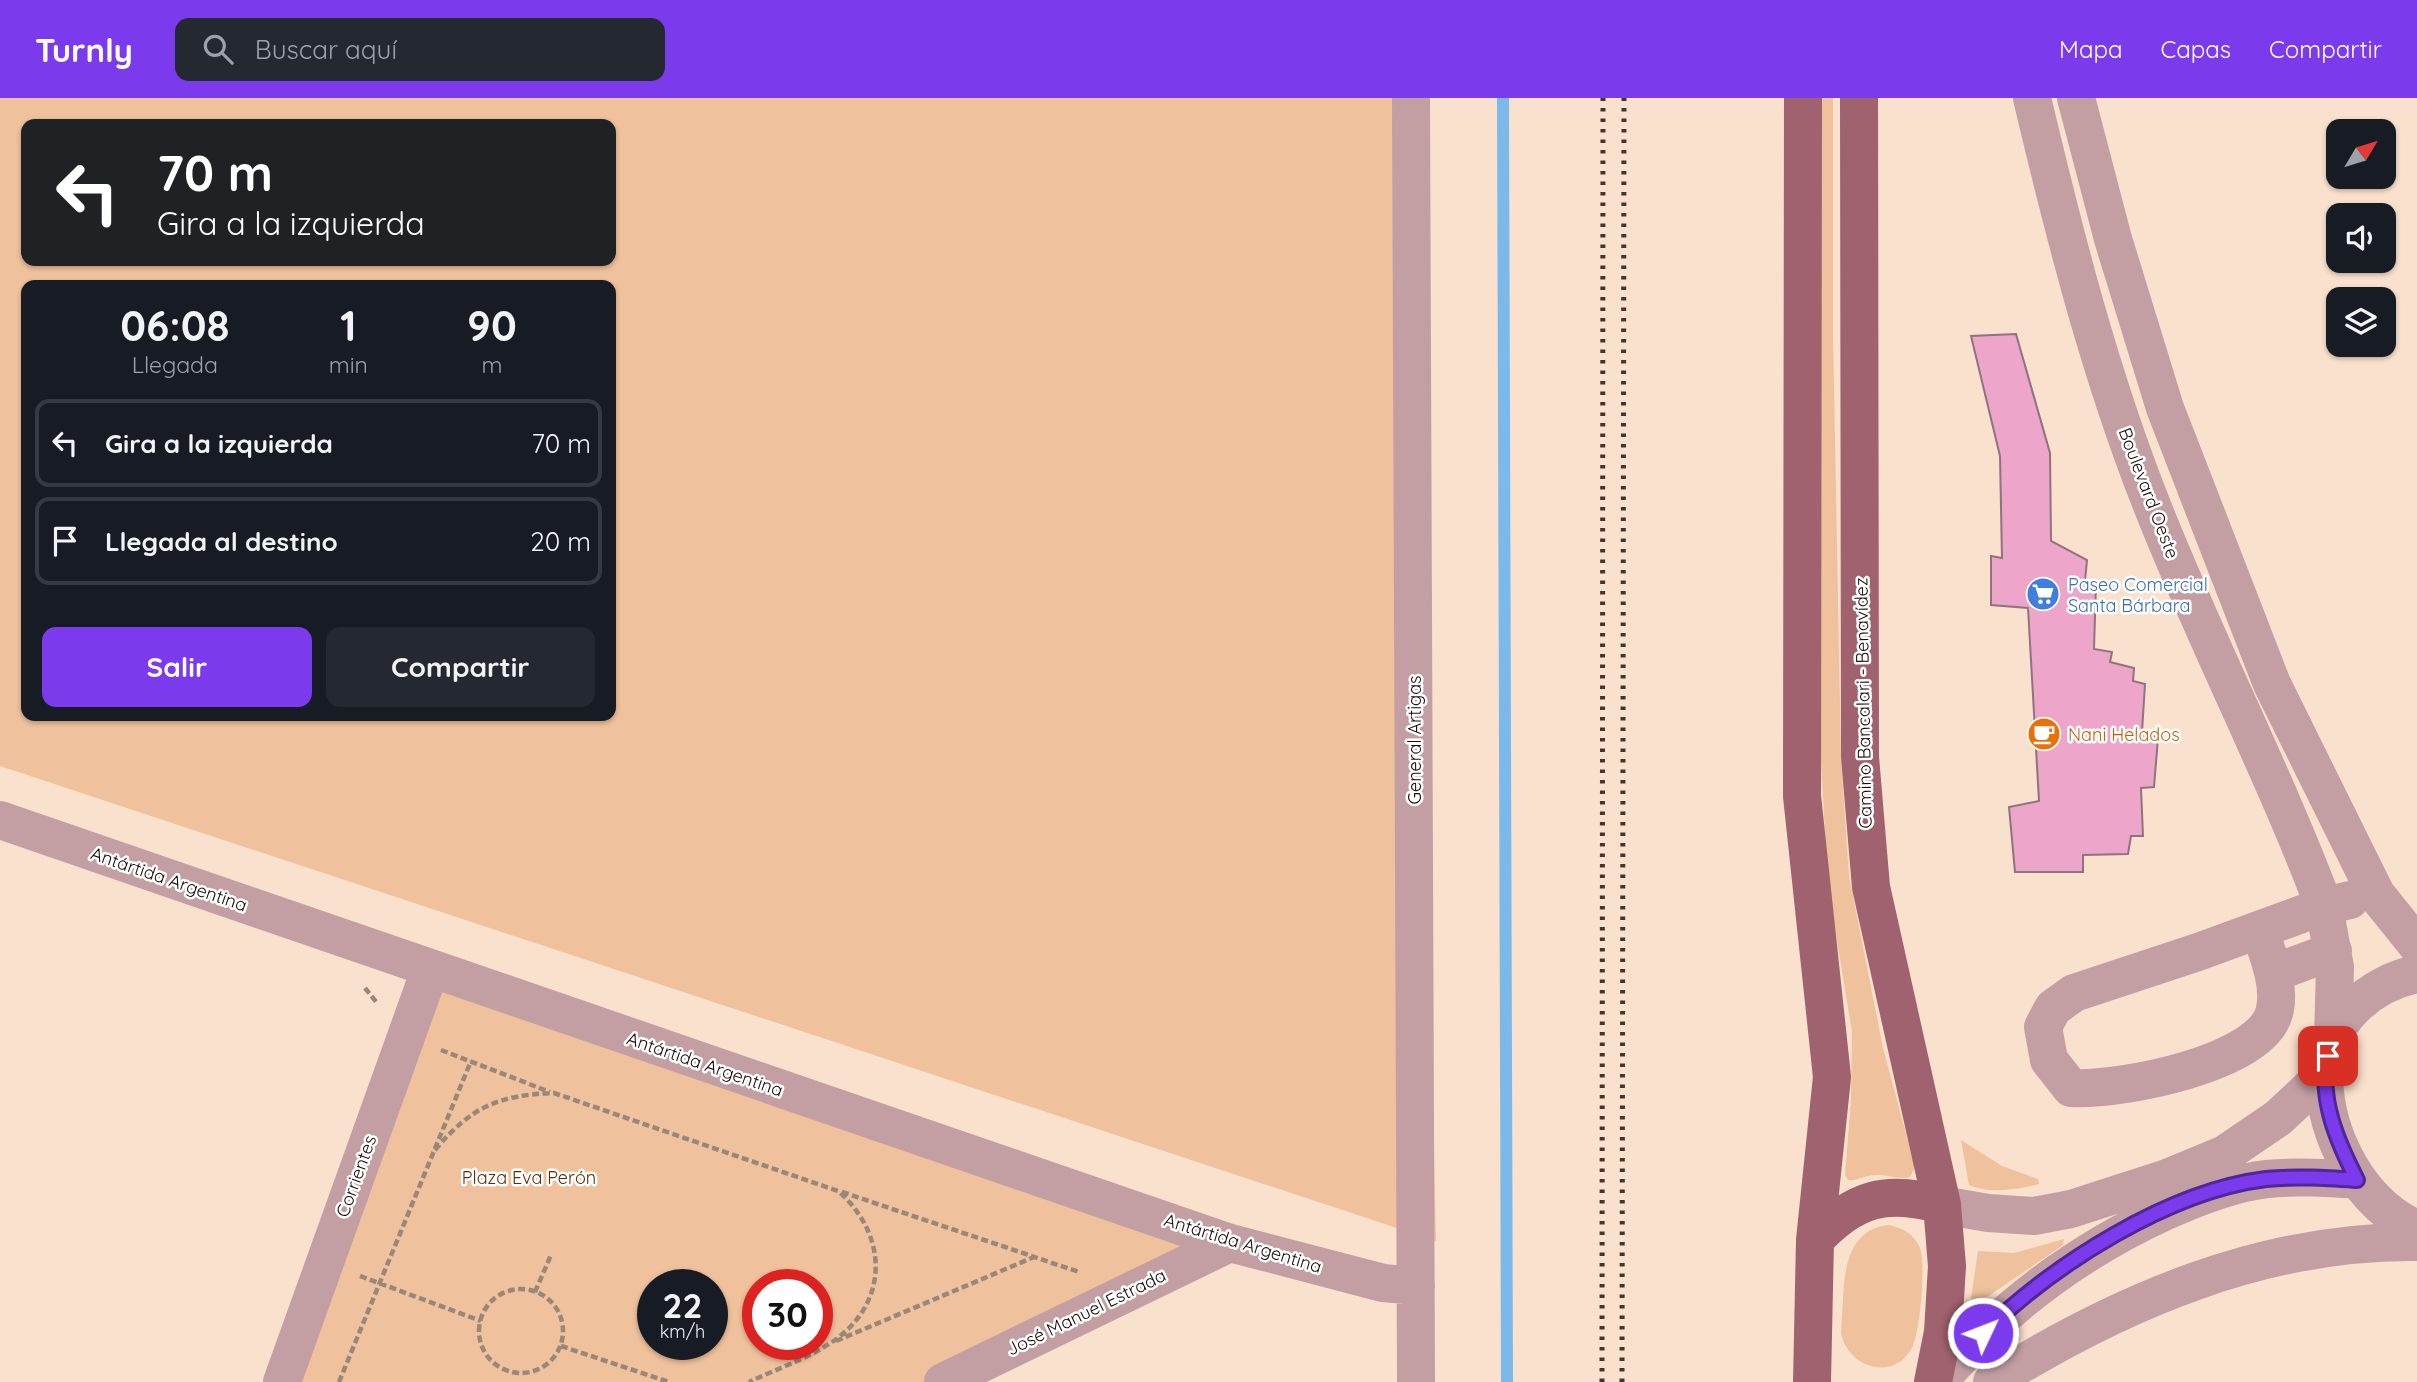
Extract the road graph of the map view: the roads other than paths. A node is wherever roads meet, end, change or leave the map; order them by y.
1 (1411, 98) edge
2 (1803, 98) edge
3 (1859, 98) edge
4 (2032, 98) edge
5 (2076, 98) edge
6 (2133, 304) junction
7 (2088, 314) junction
8 (0, 820) edge
9 (2376, 894) junction
10 (2325, 906) junction
11 (2260, 931) junction
12 (2417, 945) edge
13 (2333, 951) junction
14 (430, 970) junction
15 (2274, 973) junction
16 (2417, 974) edge
17 (2333, 1037) junction
18 (2323, 1075) junction
19 (2357, 1180) junction
20 (1942, 1205) junction
21 (2417, 1229) edge
22 (1815, 1240) junction
23 (1230, 1242) junction
24 (2417, 1242) edge
25 (1416, 1286) junction
26 (1821, 1373) edge
27 (282, 1382) edge
28 (943, 1382) edge
29 (1416, 1382) edge
30 (1933, 1382) edge
31 (1938, 1382) edge
32 (1992, 1382) edge

1 - 25 street, General Artigas
2 - 22 main road
3 - 20 main road, Camino Bancalari - Benavídez
4 - 7 street, Boulevard Oeste
5 - 6 street
6 - 7 street
6 - 9 street
7 - 10 street, Boulevard Oeste
8 - 14 street, Antártida Argentina
9 - 10 street
9 - 12 street
10 - 11 street
10 - 13 street, Boulevard Oeste
11 - 15 street
11 - 15 street
13 - 15 street
13 - 17 street, Boulevard Oeste
14 - 23 street, Antártida Argentina
14 - 27 street, Corrientes
16 - 17 street
17 - 18 street
18 - 19 street
18 - 20 street
19 - 21 street
19 - 31 street
20 - 22 main road
20 - 30 main road, Camino Bancalari - Benavídez
22 - 26 main road
23 - 25 street, Antártida Argentina
23 - 28 street, José Manuel Estrada
24 - 32 street
25 - 29 street, General Artigas

